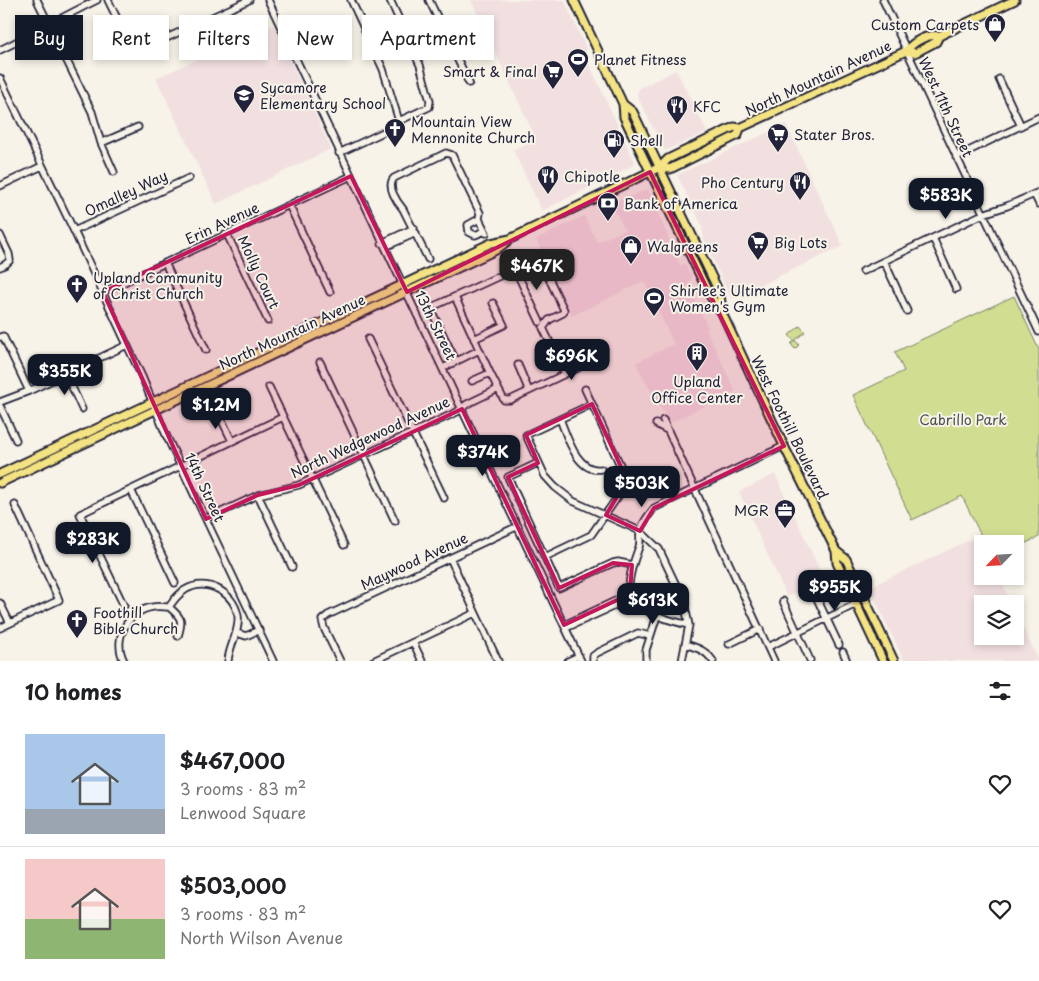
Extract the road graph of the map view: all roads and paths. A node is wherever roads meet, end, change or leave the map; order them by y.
1 (37, 0) edge
2 (97, 0) edge
3 (108, 0) edge
4 (249, 0) edge
5 (268, 0) edge
6 (351, 0) edge
7 (390, 0) edge
8 (430, 0) edge
9 (574, 0) edge
10 (883, 0) edge
11 (1015, 0) edge
12 (44, 15) edge
13 (67, 15) edge
14 (15, 43) edge
15 (0, 50) edge
16 (906, 51) junction
17 (67, 60) edge
18 (0, 78) edge
19 (999, 79) dead end
20 (469, 83) dead end
21 (623, 104) junction
22 (1039, 117) edge
23 (399, 121) junction
24 (1021, 126) junction
25 (138, 127) dead end
26 (101, 143) junction
27 (339, 153) junction
28 (956, 157) junction
29 (42, 166) junction
30 (660, 168) junction
31 (114, 172) dead end
32 (650, 172) junction
33 (351, 176) junction
34 (188, 178) dead end
35 (0, 186) edge
36 (1036, 193) edge
37 (1039, 204) edge
38 (289, 205) junction
39 (983, 214) junction
40 (479, 219) junction
41 (74, 231) junction
42 (415, 231) junction
43 (227, 234) junction
44 (0, 235) edge
45 (933, 238) junction
46 (510, 239) junction
47 (384, 245) junction
48 (428, 259) dead end
49 (884, 261) junction
50 (165, 263) junction
51 (0, 267) edge
52 (515, 269) junction
53 (863, 271) dead end
54 (403, 284) junction
55 (956, 289) dead end
56 (103, 292) junction
57 (330, 292) dead end
58 (407, 292) junction
59 (455, 297) junction
60 (493, 303) dead end
61 (907, 310) dead end
62 (722, 313) junction
63 (268, 321) dead end
64 (542, 325) junction
65 (1039, 332) edge
66 (1, 336) edge
67 (368, 339) dead end
68 (474, 339) junction
69 (127, 345) junction
70 (206, 350) dead end
71 (479, 350) junction
72 (456, 361) junction
73 (320, 362) dead end
74 (518, 366) dead end
75 (443, 368) junction
76 (578, 368) dead end
77 (490, 373) junction
78 (66, 374) junction
79 (565, 374) junction
80 (472, 381) dead end
81 (269, 387) dead end
82 (498, 389) junction
83 (585, 389) dead end
84 (29, 391) junction
85 (529, 391) junction
86 (0, 402) edge
87 (153, 403) junction
88 (592, 404) junction
89 (0, 406) edge
90 (462, 408) junction
91 (82, 409) dead end
92 (156, 410) junction
93 (217, 410) dead end
94 (283, 417) junction
95 (560, 419) junction
96 (663, 420) dead end
97 (656, 424) dead end
98 (668, 431) junction
99 (413, 432) junction
100 (16, 440) dead end
101 (232, 441) junction
102 (784, 446) junction
103 (363, 456) junction
104 (538, 463) junction
105 (181, 466) junction
106 (601, 469) dead end
107 (0, 474) edge
108 (312, 479) junction
109 (0, 483) edge
110 (695, 488) junction
111 (131, 490) junction
112 (258, 495) junction
113 (444, 498) dead end
114 (15, 505) dead end
115 (606, 515) junction
116 (206, 519) junction
117 (395, 521) dead end
118 (518, 526) junction
119 (640, 531) junction
120 (344, 545) dead end
121 (836, 551) junction
122 (545, 557) junction
123 (450, 558) junction
124 (632, 565) junction
125 (838, 566) junction
126 (292, 567) dead end
127 (175, 583) dead end
128 (812, 588) dead end
129 (859, 588) junction
130 (631, 596) junction
131 (783, 601) dead end
132 (0, 602) edge
133 (856, 604) junction
134 (124, 606) dead end
135 (169, 607) junction
136 (475, 613) junction
137 (656, 616) junction
138 (827, 618) junction
139 (10, 623) junction
140 (689, 625) junction
141 (565, 626) junction
142 (0, 628) edge
143 (760, 629) junction
144 (259, 630) junction
145 (237, 633) junction
146 (797, 633) junction
147 (178, 636) dead end
148 (650, 636) junction
149 (872, 639) junction
150 (413, 642) junction
151 (685, 644) junction
152 (729, 644) dead end
153 (839, 645) dead end
154 (768, 647) junction
155 (843, 652) dead end
156 (580, 659) edge
157 (810, 660) dead end
158 (124, 661) edge
159 (228, 661) edge
160 (273, 661) edge
161 (340, 661) edge
162 (373, 661) edge
163 (422, 661) edge
164 (498, 661) edge
165 (568, 661) edge
166 (594, 661) edge
167 (646, 661) edge
168 (682, 661) edge
169 (713, 661) edge
170 (774, 661) edge
171 (847, 661) edge
172 (883, 661) edge
173 (887, 661) edge
174 (894, 661) edge

1 - 12 street
2 - 13 street
3 - 4 street
5 - 27 street, 13th Street
6 - 23 street
7 - 23 street
8 - 20 street
9 - 21 main road, West Foothill Boulevard
10 - 16 street, West 11th Street
11 - 16 main road, North Mountain Avenue
14 - 15 street
16 - 28 street, West 11th Street
16 - 30 main road, North Mountain Avenue
17 - 26 street
18 - 29 street, 14th Street
19 - 24 street
21 - 30 main road, West Foothill Boulevard
21 - 32 main road, West Foothill Boulevard
22 - 24 street
23 - 27 street
24 - 28 street
25 - 26 street
26 - 31 street
27 - 33 street, 13th Street
28 - 39 street, West 11th Street
29 - 35 street
29 - 41 street, 14th Street
30 - 32 main road, North Mountain Avenue
30 - 62 main road, West Foothill Boulevard
32 - 46 main road, North Mountain Avenue
32 - 62 main road, West Foothill Boulevard
33 - 38 street, Erin Avenue
33 - 47 street, 13th Street
34 - 41 street, Omalley Way
36 - 37 street
36 - 39 street
38 - 43 street, Erin Avenue
38 - 57 street
39 - 45 street
39 - 65 street, West 11th Street
40 - 40 street
40 - 42 street
41 - 56 street, 14th Street
42 - 47 street
42 - 48 street
43 - 50 street, Erin Avenue
43 - 63 street, Molly Court
44 - 51 street
45 - 49 street
45 - 55 street
46 - 54 main road, North Mountain Avenue
46 - 58 main road, North Mountain Avenue
47 - 54 street, 13th Street
49 - 53 street
49 - 61 street
50 - 56 street, Erin Avenue
50 - 70 street
52 - 59 street
52 - 64 street
52 - 64 street
54 - 58 street, 13th Street
54 - 87 main road, North Mountain Avenue
56 - 69 street, 14th Street
58 - 75 street, 13th Street
58 - 92 main road, North Mountain Avenue
59 - 68 street
59 - 72 street
60 - 68 street
62 - 102 main road, West Foothill Boulevard
64 - 79 street
66 - 84 street
67 - 99 street
68 - 71 street
69 - 78 street
69 - 87 street, 14th Street
71 - 72 street
71 - 77 street
72 - 75 street
73 - 103 street
74 - 85 street
75 - 90 street, 13th Street
76 - 79 street
77 - 80 street
77 - 82 street
78 - 84 street
78 - 91 street
79 - 85 street
81 - 94 street
82 - 85 street
82 - 90 street, North Wedgewood Avenue
83 - 88 street
84 - 86 street
87 - 92 street, 14th Street
87 - 107 main road, North Mountain Avenue
88 - 95 street
88 - 115 street
89 - 100 street
90 - 99 street, North Wedgewood Avenue
90 - 118 street, 13th Street
92 - 105 street, 14th Street
92 - 109 main road, North Mountain Avenue
93 - 101 street
94 - 101 street
94 - 108 street
95 - 104 street
95 - 106 street
96 - 98 street
97 - 98 street
98 - 110 street
99 - 103 street, North Wedgewood Avenue
99 - 113 street
101 - 105 street
102 - 110 street
102 - 121 main road, West Foothill Boulevard
103 - 108 street, North Wedgewood Avenue
103 - 117 street
104 - 115 street
104 - 122 street
105 - 111 street
105 - 116 street, 14th Street
108 - 112 street, North Wedgewood Avenue
108 - 120 street
110 - 119 street
110 - 143 street
111 - 127 street
111 - 134 street
112 - 116 street, North Wedgewood Avenue
112 - 126 street
114 - 139 street
115 - 119 street
115 - 122 street
116 - 144 street, 14th Street
118 - 123 street, Maywood Avenue
118 - 141 street, 13th Street
119 - 124 street
119 - 140 street
121 - 125 main road, West Foothill Boulevard
121 - 129 main road, West Foothill Boulevard
122 - 124 street
123 - 136 street
123 - 161 street, Maywood Avenue
124 - 130 street
125 - 129 main road
125 - 133 main road, West Foothill Boulevard
128 - 138 street
129 - 174 main road, West Foothill Boulevard
130 - 137 street
130 - 141 street
131 - 146 street
132 - 139 street
133 - 138 street
133 - 149 main road, West Foothill Boulevard
135 - 145 street
135 - 147 street
135 - 158 street
136 - 150 street
136 - 164 street
137 - 140 street
137 - 148 street
138 - 146 street
138 - 153 street
139 - 142 street
140 - 151 street
141 - 156 street, 13th Street
143 - 152 street
143 - 154 street
144 - 145 street
144 - 160 street, 14th Street
145 - 159 street
146 - 154 street
146 - 157 street
148 - 166 street
148 - 167 street
149 - 172 main road, West Foothill Boulevard
149 - 173 main road
150 - 162 street
150 - 163 street
151 - 168 street
151 - 169 street
154 - 170 street
155 - 171 street
156 - 165 street

